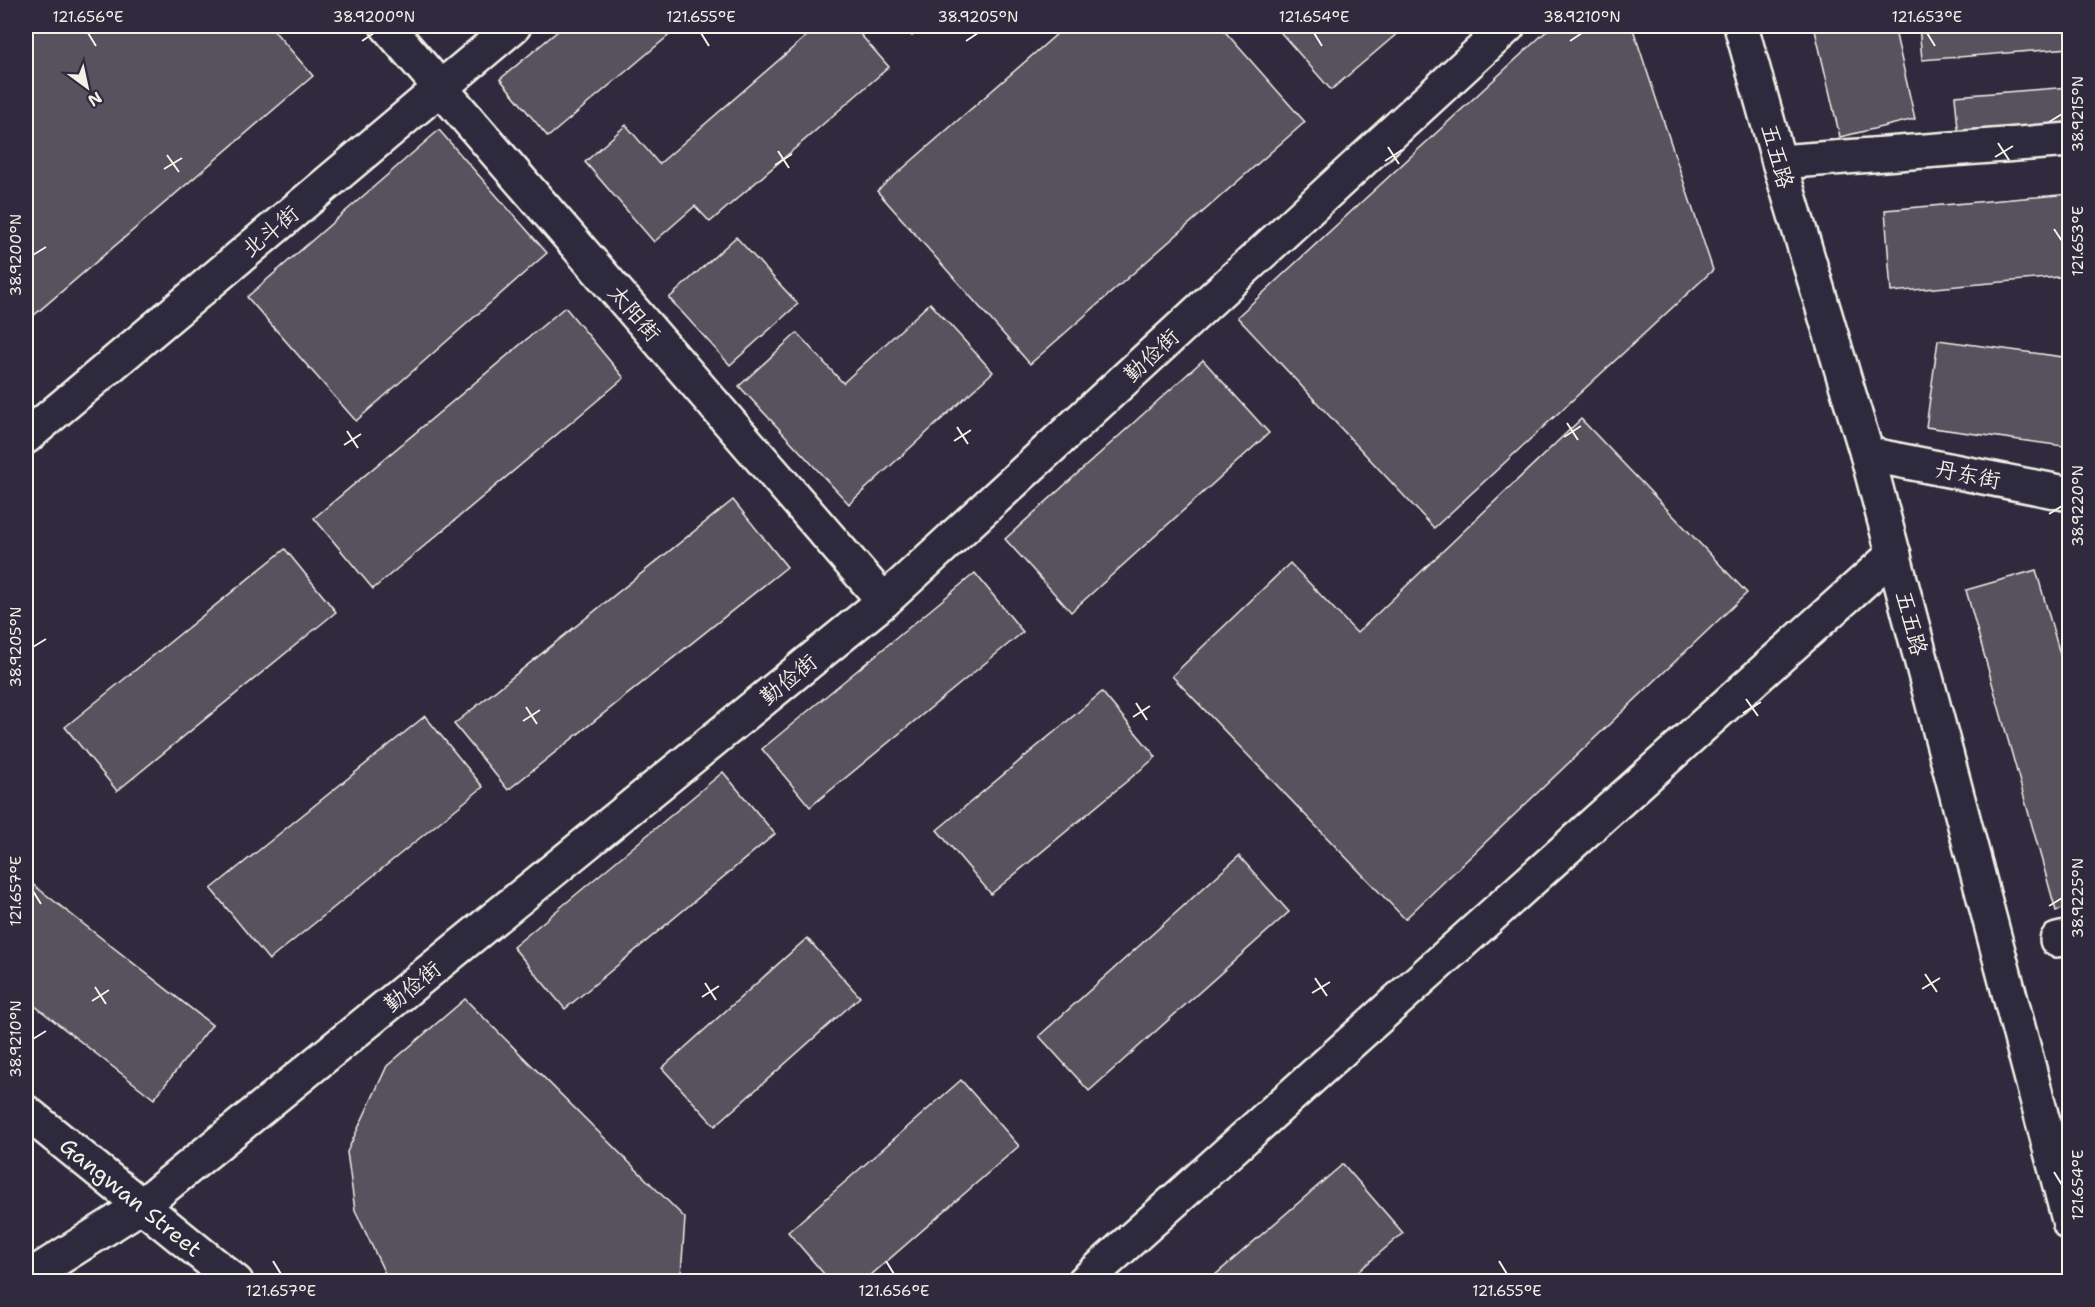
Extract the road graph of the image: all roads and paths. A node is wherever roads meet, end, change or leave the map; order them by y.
1 (387, 26) edge
2 (514, 26) edge
3 (1508, 26) edge
4 (1741, 26) edge
5 (441, 88) junction
6 (2070, 140) edge
7 (1779, 162) junction
8 (26, 437) edge
9 (1867, 454) junction
10 (2070, 494) edge
11 (1894, 554) junction
12 (884, 601) junction
13 (26, 1112) edge
14 (141, 1206) junction
15 (2070, 1224) edge
16 (26, 1279) edge
17 (236, 1281) edge
18 (1084, 1281) edge

1 - 5 street, 太阳街
2 - 5 street, 北斗街
3 - 12 street, 勤俭街
4 - 7 street, 五五路
5 - 8 street, 北斗街
5 - 12 street, 太阳街
6 - 7 street
7 - 9 street, 五五路
9 - 10 street, 丹东街
9 - 11 street, 五五路
11 - 15 street, 五五路
11 - 18 street
12 - 14 street, 勤俭街
13 - 14 street, Gangwan Street
14 - 16 street, 勤俭街
14 - 17 street, Gangwan Street

